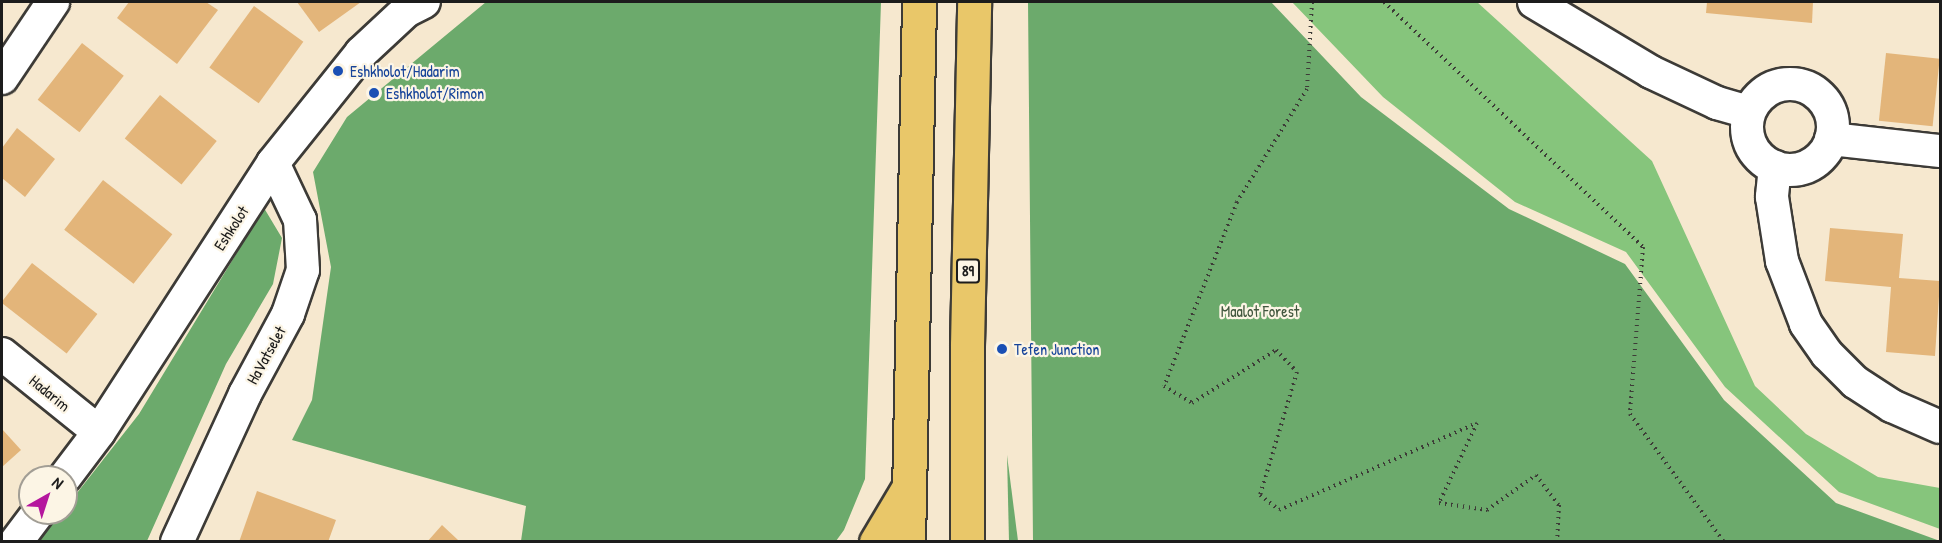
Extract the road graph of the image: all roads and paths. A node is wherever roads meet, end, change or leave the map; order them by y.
1 (53, 2) edge
2 (424, 2) edge
3 (919, 2) edge
4 (974, 2) edge
5 (1312, 2) edge
6 (1384, 2) edge
7 (1534, 2) edge
8 (2, 78) edge
9 (1749, 112) junction
10 (1831, 139) junction
11 (1941, 151) edge
12 (273, 163) junction
13 (1775, 167) junction
14 (2, 354) edge
15 (1941, 427) edge
16 (99, 432) junction
17 (74, 465) edge
18 (909, 486) junction
19 (29, 525) edge
20 (16, 542) edge
21 (177, 542) edge
22 (876, 542) edge
23 (908, 542) edge
24 (967, 542) edge
25 (1557, 542) edge
26 (1724, 542) edge

1 - 8 street
2 - 12 street, Eshkolot
3 - 18 highway
4 - 24 highway, 89
5 - 25 path
6 - 26 path
7 - 9 street
9 - 10 street
9 - 13 street
10 - 11 street
10 - 13 street
12 - 16 street, Eshkolot
12 - 21 street, HaVatselet
13 - 15 street
14 - 16 street, Hadarim
16 - 17 street, Eshkolot
18 - 22 highway
18 - 23 highway
19 - 20 street

